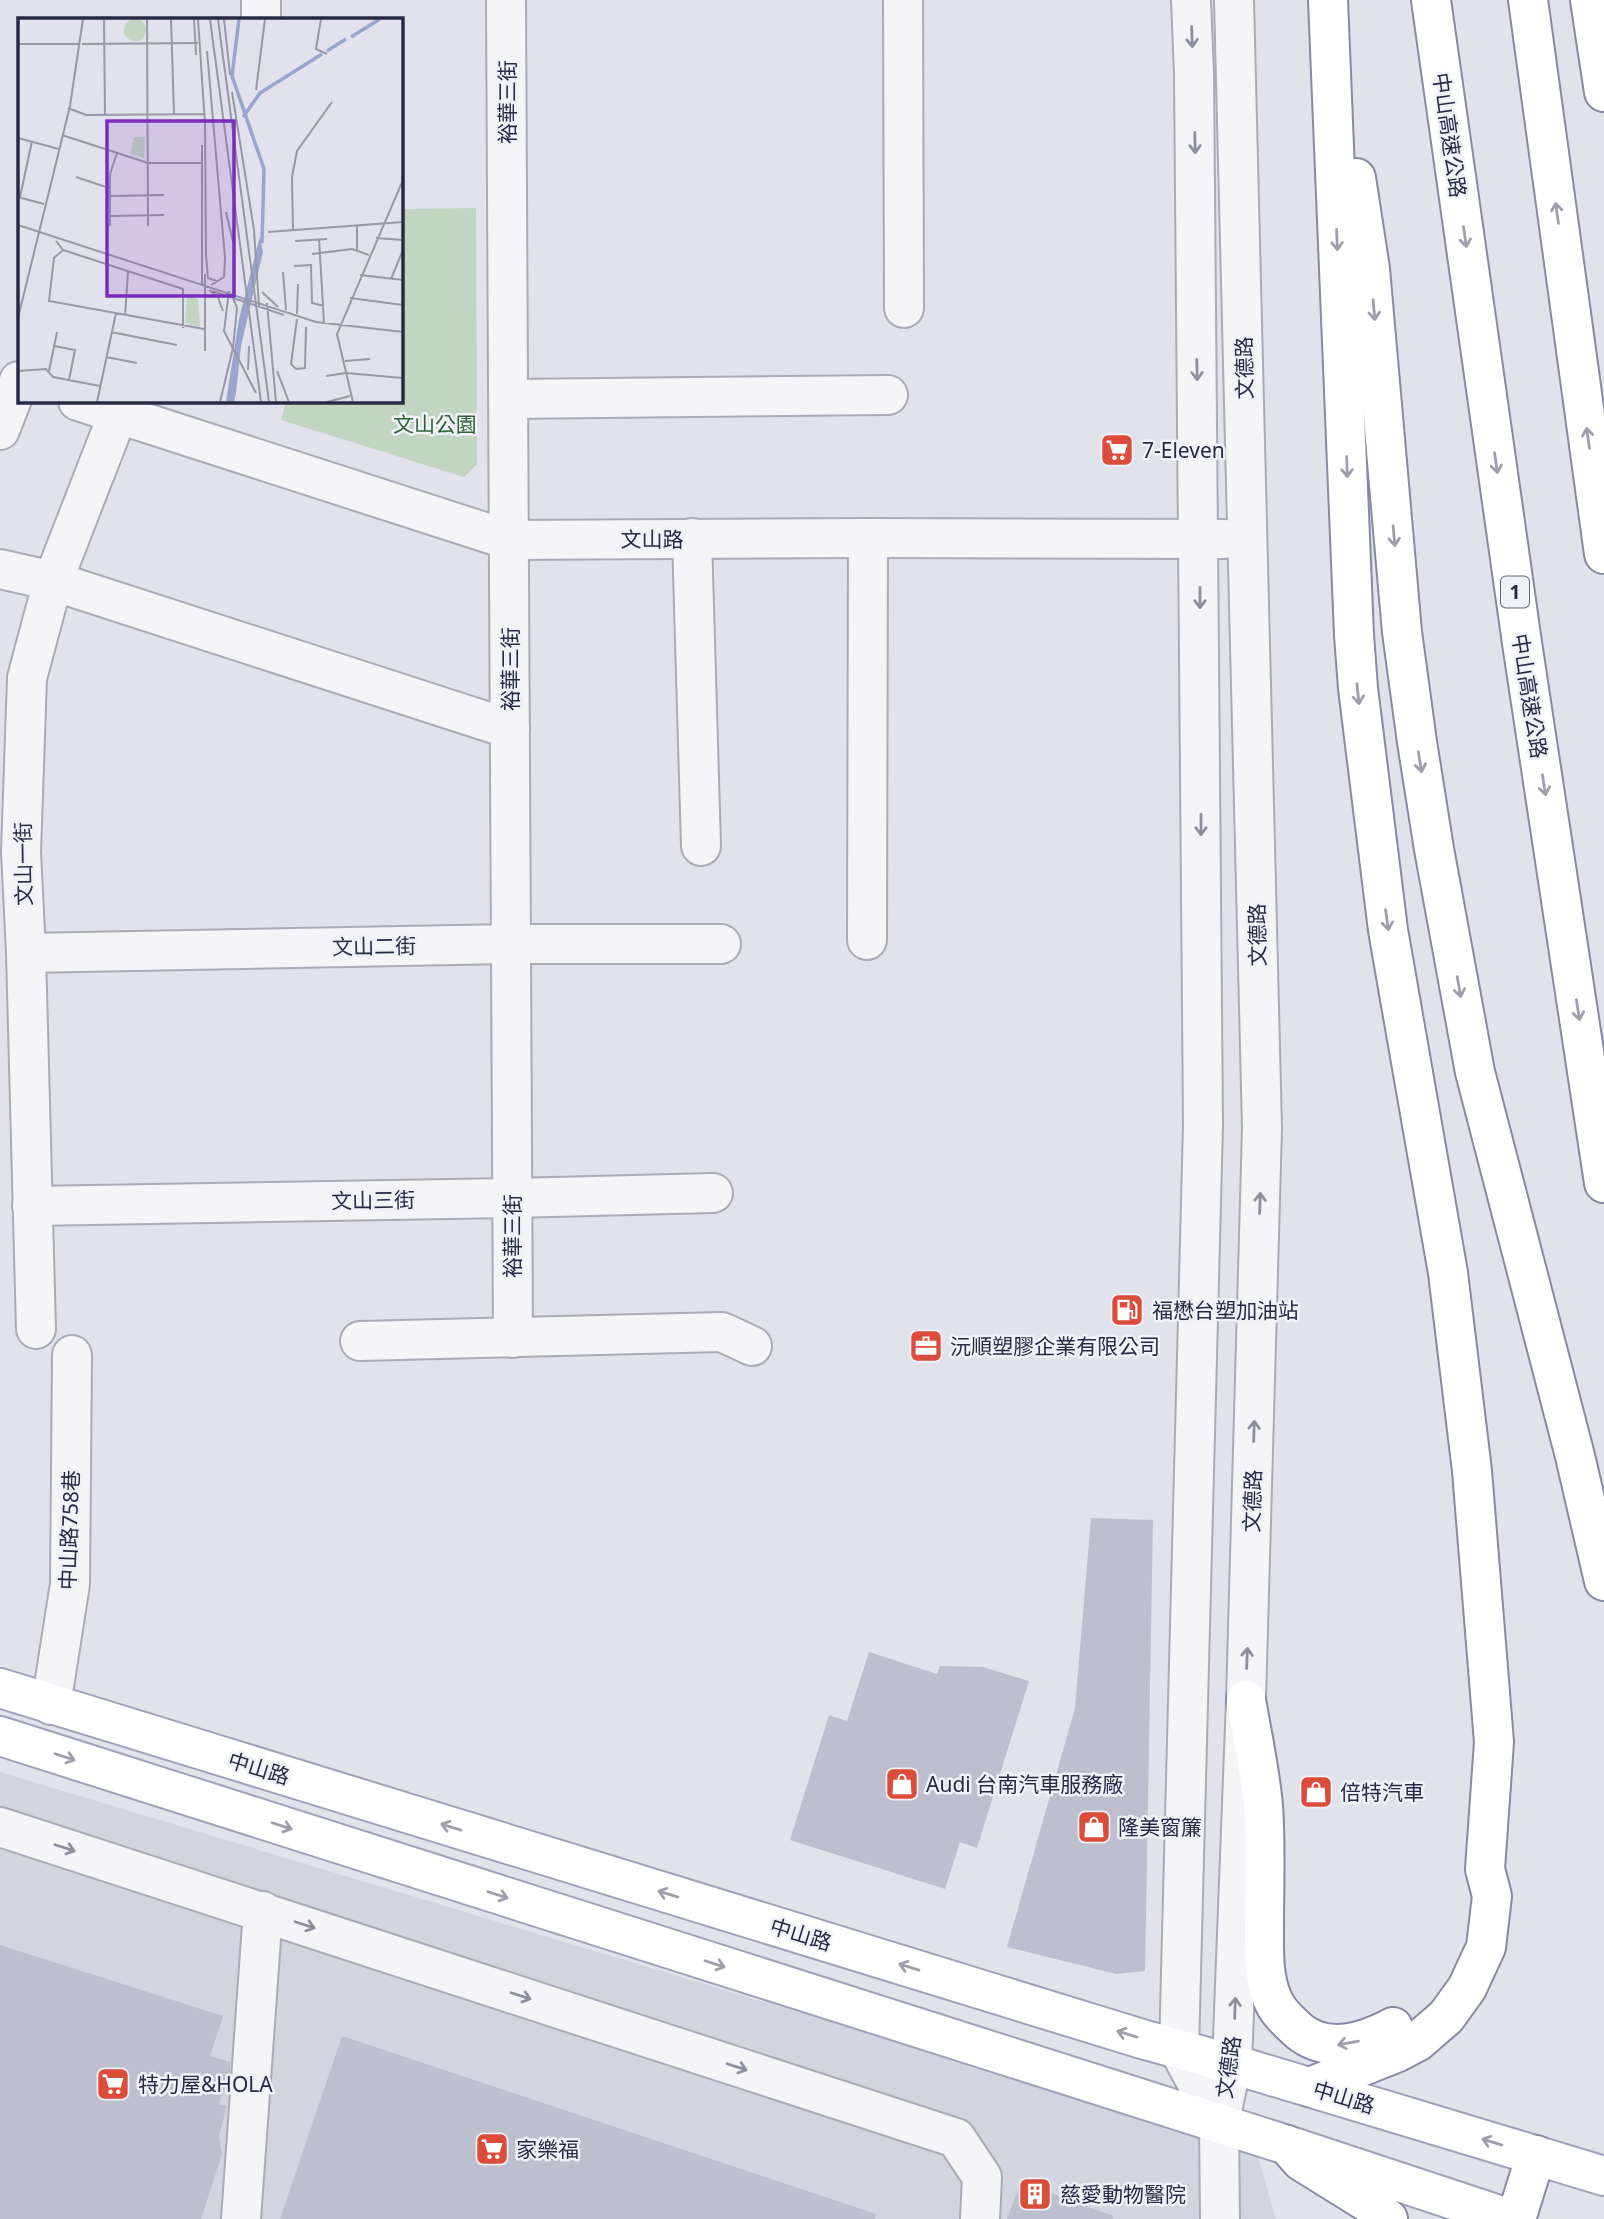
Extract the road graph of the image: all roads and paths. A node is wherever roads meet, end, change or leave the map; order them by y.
1 (261, 0) edge
2 (506, 0) edge
3 (903, 0) edge
4 (1191, 0) edge
5 (1328, 0) edge
6 (1431, 0) edge
7 (1528, 0) edge
8 (1590, 0) edge
9 (261, 18) edge
10 (1235, 18) edge
11 (1604, 92) edge
12 (904, 308) dead end
13 (0, 375) edge
14 (18, 381) edge
15 (18, 384) edge
16 (888, 395) dead end
17 (509, 399) junction
18 (81, 402) edge
19 (118, 414) junction
20 (0, 430) edge
21 (692, 538) junction
22 (868, 538) junction
23 (1247, 539) junction
24 (509, 540) junction
25 (1199, 540) junction
26 (1604, 554) edge
27 (0, 569) edge
28 (53, 581) junction
29 (510, 729) junction
30 (701, 846) dead end
31 (10, 848) edge
32 (867, 940) dead end
33 (511, 944) junction
34 (721, 944) dead end
35 (26, 953) junction
36 (1604, 1183) edge
37 (713, 1193) dead end
38 (512, 1198) junction
39 (32, 1206) junction
40 (36, 1329) dead end
41 (513, 1338) junction
42 (360, 1341) dead end
43 (752, 1346) dead end
44 (72, 1355) dead end
45 (1604, 1581) edge
46 (0, 1688) edge
47 (1246, 1700) junction
48 (51, 1705) junction
49 (0, 1736) edge
50 (0, 1827) edge
51 (1485, 1869) junction
52 (263, 1911) junction
53 (1180, 2050) junction
54 (1233, 2064) junction
55 (1310, 2087) junction
56 (1219, 2124) junction
57 (1287, 2145) junction
58 (1536, 2155) junction
59 (1604, 2176) edge
60 (241, 2219) edge
61 (980, 2219) edge
62 (1220, 2219) edge
63 (1388, 2219) edge
64 (1513, 2219) edge

1 - 9 street
2 - 17 street, 裕華三街
3 - 12 street
4 -> 25 street, 文德路
5 -> 45 main road
5 -> 51 main road
6 -> 36 main road, 中山高速公路 / 1
26 -> 7 main road
8 - 11 main road
10 - 23 street, 文德路
13 - 14 street
15 - 20 street
16 - 17 street
17 - 24 street, 裕華三街
18 - 19 street, 文山路
19 - 24 street, 文山路
19 - 28 street, 文山一街
21 - 22 street, 文山路
21 - 24 street, 文山路
21 - 30 street
22 - 25 street, 文山路
22 - 32 street
23 - 25 street, 文山路
47 -> 23 street, 文德路
24 - 29 street, 裕華三街
25 -> 53 street, 文德路
27 - 28 street
28 - 29 street
28 - 31 street, 文山一街
29 - 33 street, 裕華三街
31 - 35 street, 文山一街
33 - 34 street, 文山二街
33 - 35 street, 文山二街
33 - 38 street, 裕華三街
35 - 39 street, 文山一街
37 - 38 street, 文山三街
38 - 39 street, 文山三街
38 - 41 street, 裕華三街
39 - 40 street, 文山一街
41 - 42 street
41 - 43 street
44 - 48 street, 中山路758巷
46 - 48 main road, 中山路
51 -> 47 main road
54 -> 47 street, 文德路
53 -> 48 main road, 中山路
49 -> 56 main road
50 -> 52 street
51 - 55 main road
52 - 60 street
52 -> 61 street
53 - 54 main road, 中山路
53 - 56 street, 文德路
54 - 55 main road, 中山路
54 - 56 street, 文德路
58 -> 55 main road, 中山路
56 - 57 main road
56 - 62 street
57 - 63 main road
57 - 64 main road
58 - 59 main road, 中山路
58 - 64 main road

